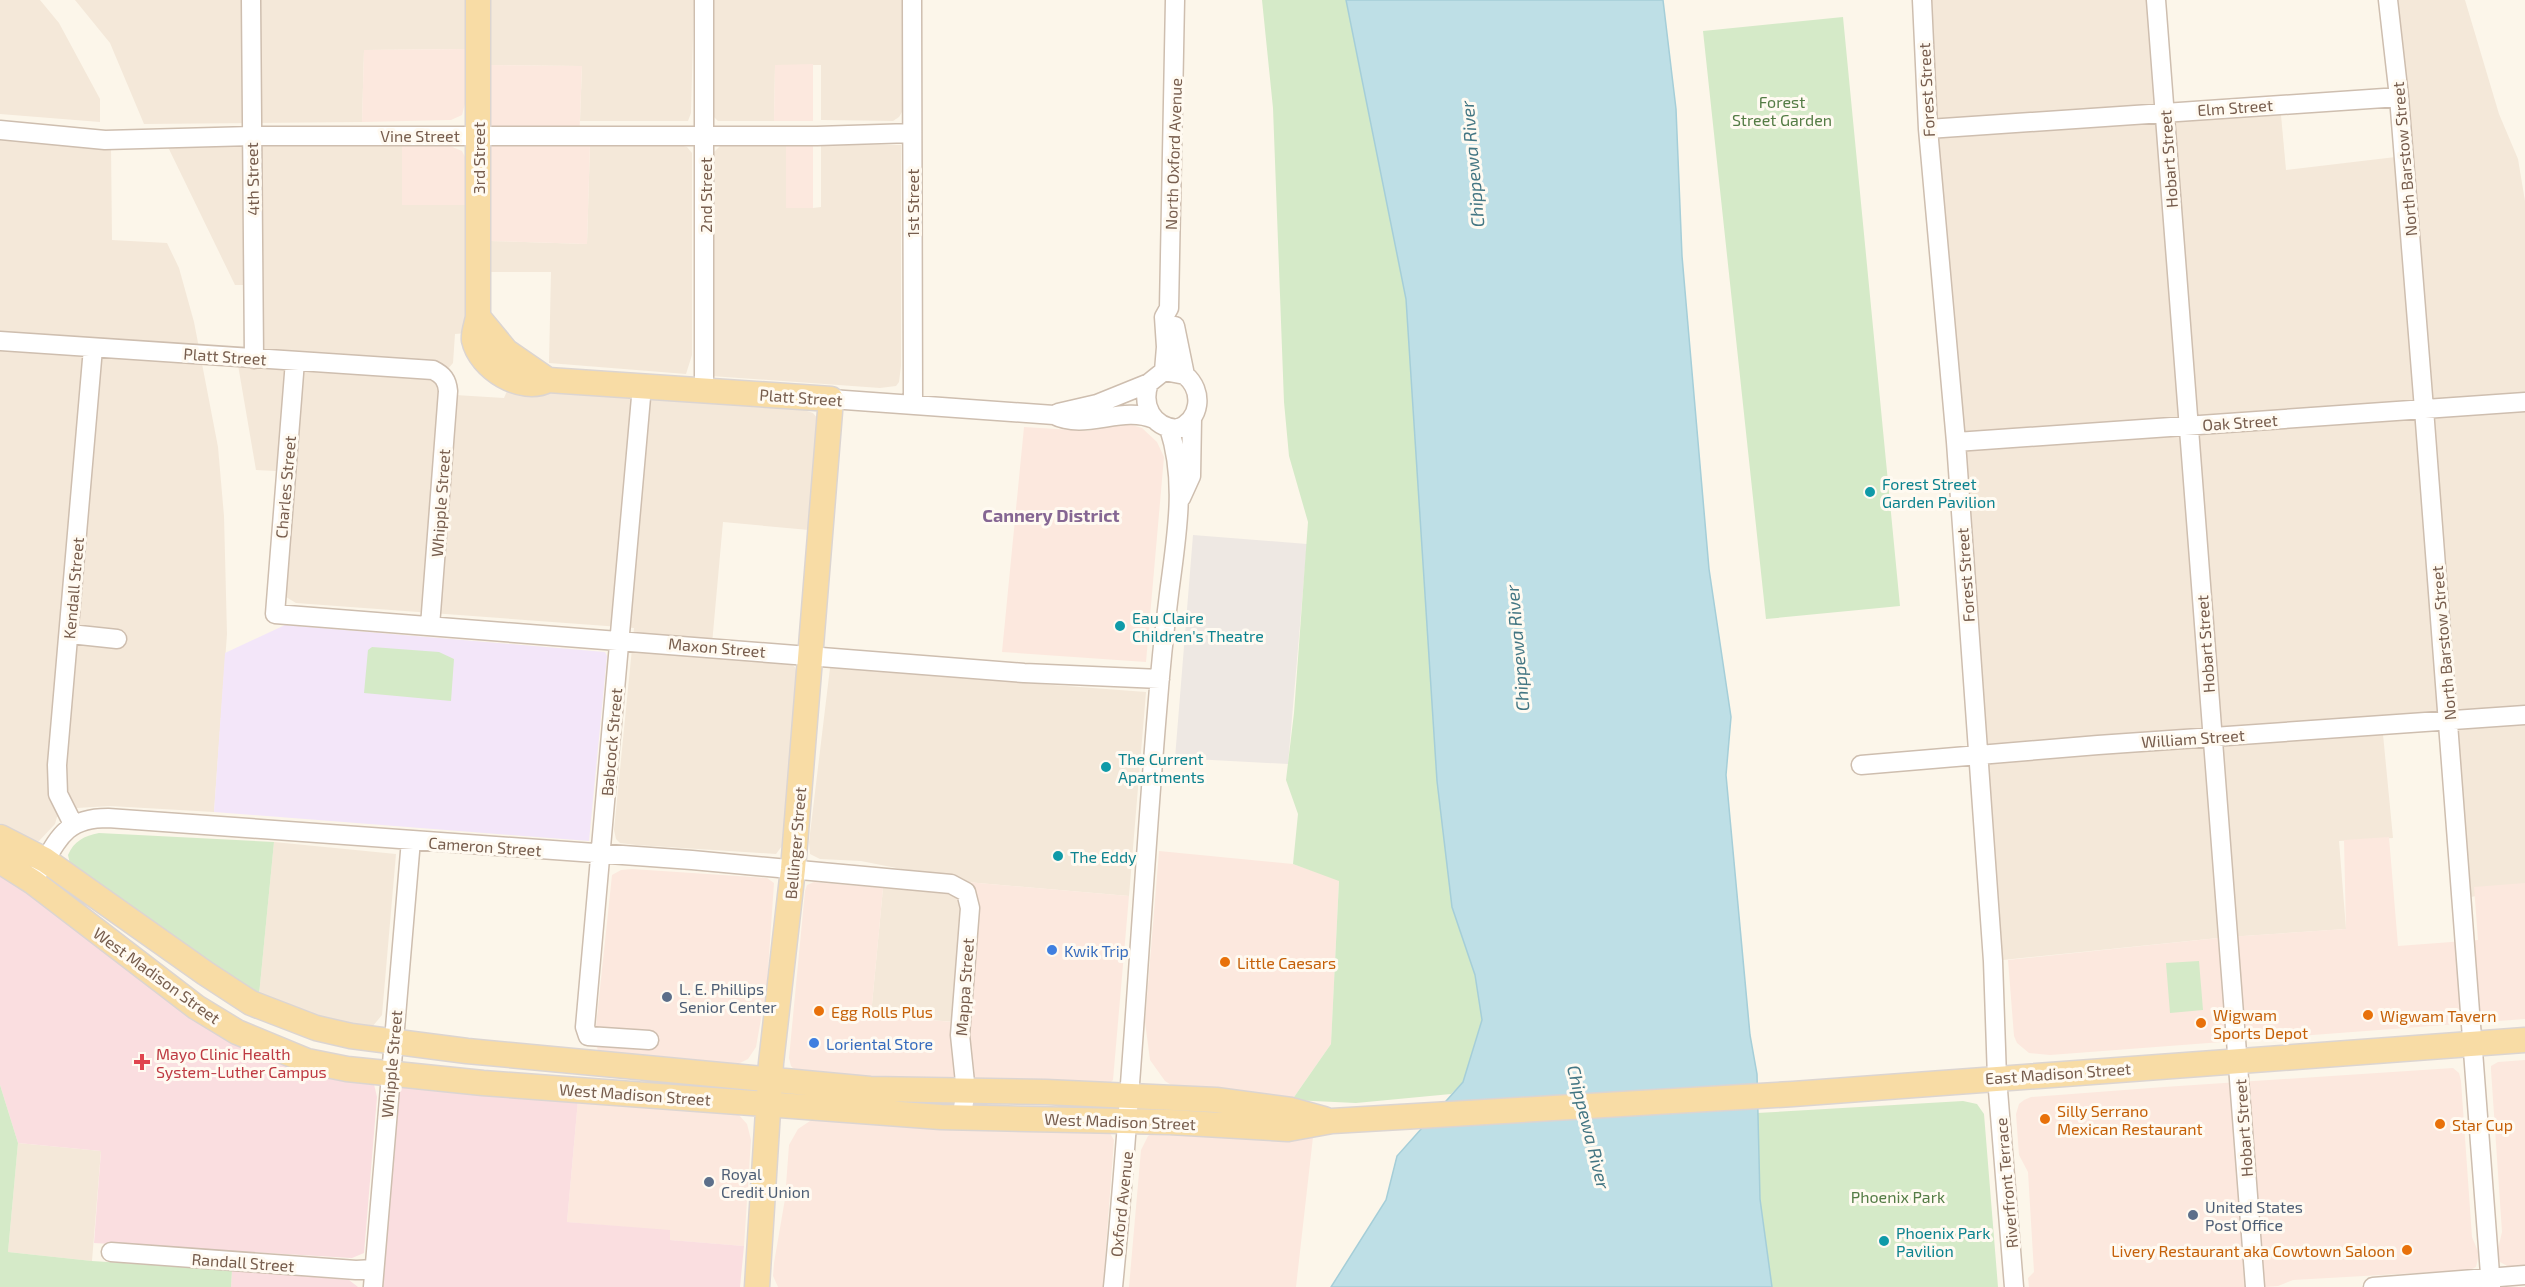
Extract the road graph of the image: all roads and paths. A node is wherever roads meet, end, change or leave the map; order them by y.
1 (251, 0) edge
2 (478, 0) edge
3 (704, 0) edge
4 (912, 0) edge
5 (1175, 0) edge
6 (1922, 0) edge
7 (2156, 0) edge
8 (2388, 0) edge
9 (2399, 97) junction
10 (2164, 112) junction
11 (1928, 129) junction
12 (0, 130) edge
13 (912, 133) junction
14 (477, 134) junction
15 (705, 135) junction
16 (252, 136) junction
17 (1169, 308) junction
18 (0, 341) edge
19 (93, 348) junction
20 (254, 359) junction
21 (499, 359) joint
22 (295, 361) junction
23 (1185, 375) junction
24 (1156, 377) junction
25 (446, 380) joint
26 (642, 386) junction
27 (704, 390) junction
28 (831, 399) junction
29 (2525, 402) edge
30 (913, 405) junction
31 (2424, 409) junction
32 (1054, 415) junction
33 (1192, 419) junction
34 (1161, 424) junction
35 (2188, 426) junction
36 (1956, 442) junction
37 (1180, 500) junction
38 (274, 614) joint
39 (430, 626) junction
40 (70, 634) junction
41 (117, 639) dead end
42 (620, 639) junction
43 (812, 654) junction
44 (1160, 679) junction
45 (2525, 715) edge
46 (2449, 720) junction
47 (2213, 736) junction
48 (1978, 756) junction
49 (1861, 765) dead end
50 (73, 824) junction
51 (0, 837) edge
52 (411, 840) junction
53 (601, 854) junction
54 (45, 860) junction
55 (0, 861) edge
56 (793, 869) junction
57 (33, 882) junction
58 (966, 892) joint
59 (649, 1040) dead end
60 (2525, 1040) edge
61 (392, 1042) junction
62 (2471, 1043) junction
63 (2238, 1059) junction
64 (390, 1075) junction
65 (1997, 1078) junction
66 (770, 1079) junction
67 (966, 1092) junction
68 (769, 1104) junction
69 (1591, 1105) joint
70 (1129, 1108) junction
71 (961, 1118) junction
72 (111, 1252) dead end
73 (2525, 1275) edge
74 (374, 1278) edge
75 (2491, 1282) edge
76 (757, 1287) edge
77 (1113, 1287) edge
78 (2014, 1287) edge
79 (2255, 1287) edge
80 (2373, 1287) edge

1 - 16 street, 4th Street
2 - 14 main road, 3rd Street
3 - 15 street, 2nd Street
4 - 13 street, 1st Street
5 - 17 street, North Oxford Avenue
6 - 11 street, Forest Street
7 - 10 street, Hobart Street
8 - 9 street, North Barstow Street
9 - 10 street, Elm Street
9 - 31 street, North Barstow Street
10 - 11 street, Elm Street
10 - 35 street, Hobart Street
11 - 36 street, Forest Street
12 - 16 street, Vine Street
13 - 15 street, Vine Street
13 - 30 street, 1st Street
14 - 15 street, Vine Street
14 - 16 street, Vine Street
14 - 21 main road, 3rd Street
15 - 27 street, 2nd Street
16 - 20 street, 4th Street
17 - 23 street, North Oxford Avenue
17 - 24 street, North Oxford Avenue
18 - 19 street, Platt Street
19 - 20 street, Platt Street
19 - 40 street, Kendall Street
20 - 22 street, Platt Street
21 - 26 main road, Platt Street
22 - 25 street, Platt Street
22 - 38 street, Charles Street
23 - 24 street
23 - 33 street
24 - 32 street, Platt Street
24 - 34 street
25 - 39 street, Whipple Street
26 - 27 main road, Platt Street
26 - 42 street, Babcock Street
27 - 28 main road, Platt Street
28 - 30 street, Platt Street
28 - 43 main road, Bellinger Street
29 - 31 street, Oak Street
30 - 32 street, Platt Street
31 - 35 street, Oak Street
31 - 46 street, North Barstow Street
32 - 34 street, Platt Street
33 - 34 street
33 - 37 street
34 - 37 street
35 - 36 street, Oak Street
35 - 47 street, Hobart Street
36 - 48 street, Forest Street
37 - 44 street
38 - 39 street, Maxon Street
39 - 42 street, Maxon Street
40 - 41 street
40 - 50 street, Kendall Street
42 - 43 street, Maxon Street
42 - 53 street, Babcock Street
43 - 44 street, Maxon Street
43 - 56 main road, Bellinger Street
44 - 70 street
45 - 46 street, William Street
46 - 47 street, William Street
46 - 62 street, North Barstow Street
47 - 48 street, William Street
47 - 63 street, Hobart Street
48 - 49 street, William Street
48 - 65 street, Forest Street
50 - 52 street, Cameron Street
50 - 54 street
51 - 54 main road, West Madison Street
52 - 53 street, Cameron Street
52 - 61 street, Whipple Street
53 - 56 street, Cameron Street
53 - 59 street, Babcock Street
54 - 57 street
54 - 61 main road, West Madison Street
55 - 57 main road, West Madison Street
56 - 58 street, Cameron Street
56 - 66 main road, Bellinger Street
57 - 64 main road, West Madison Street
58 - 67 street, Mappa Street
60 - 62 main road, East Madison Street
61 - 64 street, Whipple Street
61 - 66 main road, West Madison Street
62 - 63 main road, East Madison Street
62 - 75 street, North Barstow Street
63 - 65 main road, East Madison Street
63 - 79 street, Hobart Street
64 - 68 main road, West Madison Street
64 - 74 street, Whipple Street
65 - 69 main road, East Madison Street
65 - 78 street, Riverfront Terrace
66 - 67 main road, West Madison Street
66 - 68 main road, Bellinger Street
67 - 70 main road, West Madison Street
67 - 71 street, Mappa Street
68 - 71 main road, West Madison Street
68 - 76 main road, Bellinger Street
69 - 70 main road, West Madison Street
70 - 71 main road, West Madison Street
70 - 77 street, Oxford Avenue
72 - 74 street, Randall Street
73 - 75 street
75 - 80 street

